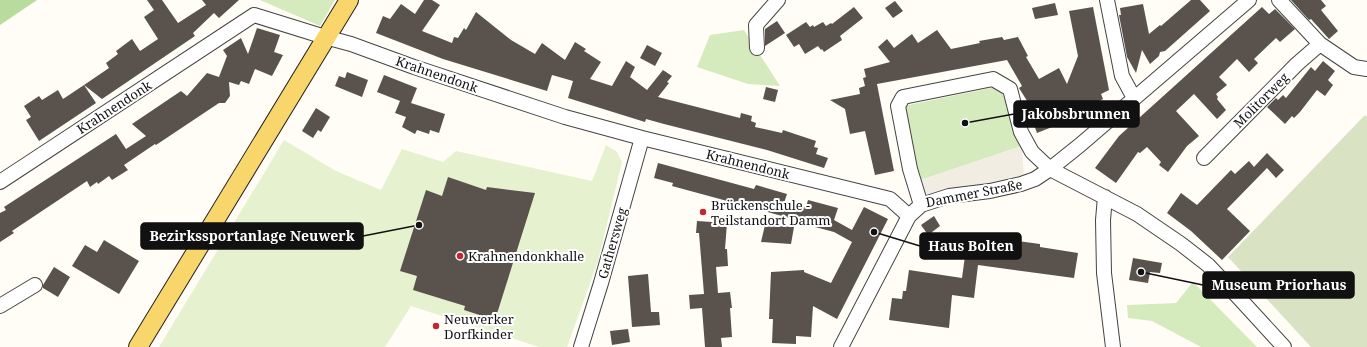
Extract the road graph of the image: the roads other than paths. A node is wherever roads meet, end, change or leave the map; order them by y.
1 (349, 0) edge
2 (778, 0) edge
3 (1107, 0) edge
4 (1249, 0) edge
5 (1279, 0) edge
6 (325, 37) junction
7 (1320, 44) junction
8 (757, 48) dead end
9 (1367, 70) edge
10 (1134, 98) junction
11 (642, 138) junction
12 (1204, 158) dead end
13 (1050, 169) junction
14 (0, 182) edge
15 (1105, 197) junction
16 (921, 205) junction
17 (909, 216) junction
18 (34, 285) dead end
19 (0, 306) edge
20 (138, 347) edge
21 (581, 347) edge
22 (841, 347) edge
23 (1113, 347) edge
24 (1284, 347) edge

1 - 6 main road
2 - 8 street
3 - 10 street
4 - 10 street, Dammer Straße
5 - 7 street
6 - 11 street, Krahnendonk
6 - 14 street, Krahnendonk
6 - 20 main road
7 - 9 street
7 - 12 street, Molitorweg
10 - 13 street, Dammer Straße
11 - 17 street, Krahnendonk
11 - 21 street, Gathersweg
13 - 15 street
13 - 16 street, Dammer Straße
13 - 16 street, Dammer Straße
15 - 23 street
15 - 24 street
16 - 17 street
17 - 22 street
18 - 19 street

